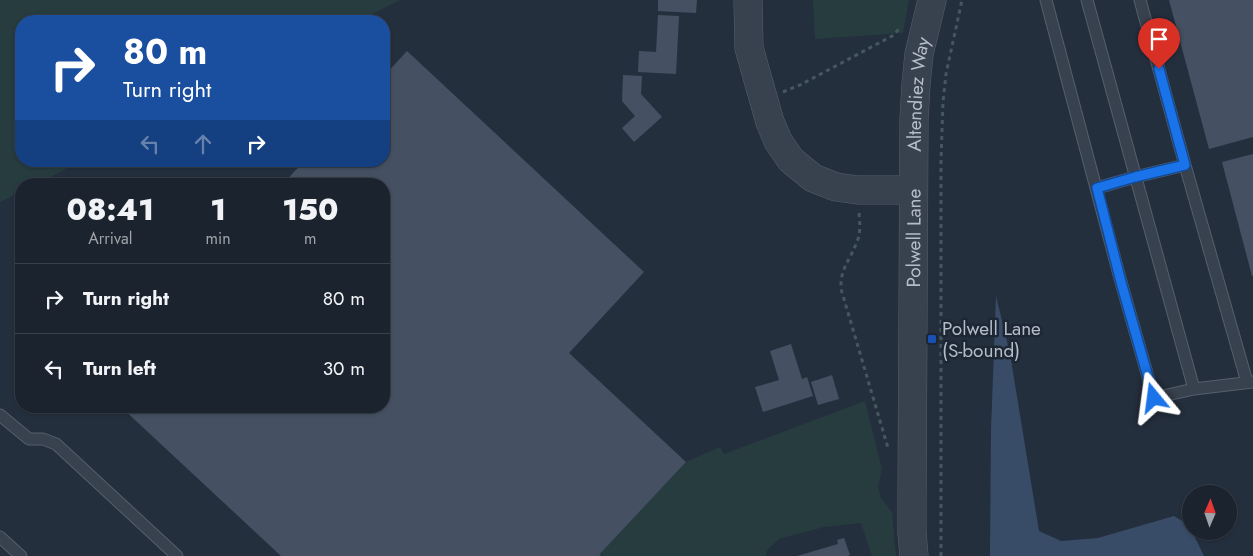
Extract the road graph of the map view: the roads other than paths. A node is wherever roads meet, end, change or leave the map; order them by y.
1 (748, 0) edge
2 (932, 0) edge
3 (1046, 0) edge
4 (1087, 0) edge
5 (1140, 0) edge
6 (1185, 165) junction
7 (1135, 177) junction
8 (1097, 188) junction
9 (913, 190) junction
10 (1250, 382) edge
11 (1194, 389) junction
12 (0, 415) edge
13 (0, 537) edge
14 (22, 556) edge
15 (177, 556) edge
16 (914, 556) edge

1 - 9 street, Polwell Lane
2 - 9 street, Altendiez Way
3 - 8 lane
4 - 7 lane
5 - 6 lane
6 - 7 lane
6 - 10 lane
7 - 8 lane
7 - 11 lane
8 - 11 lane
9 - 16 street, Polwell Lane
10 - 11 lane
12 - 15 lane
13 - 14 lane

